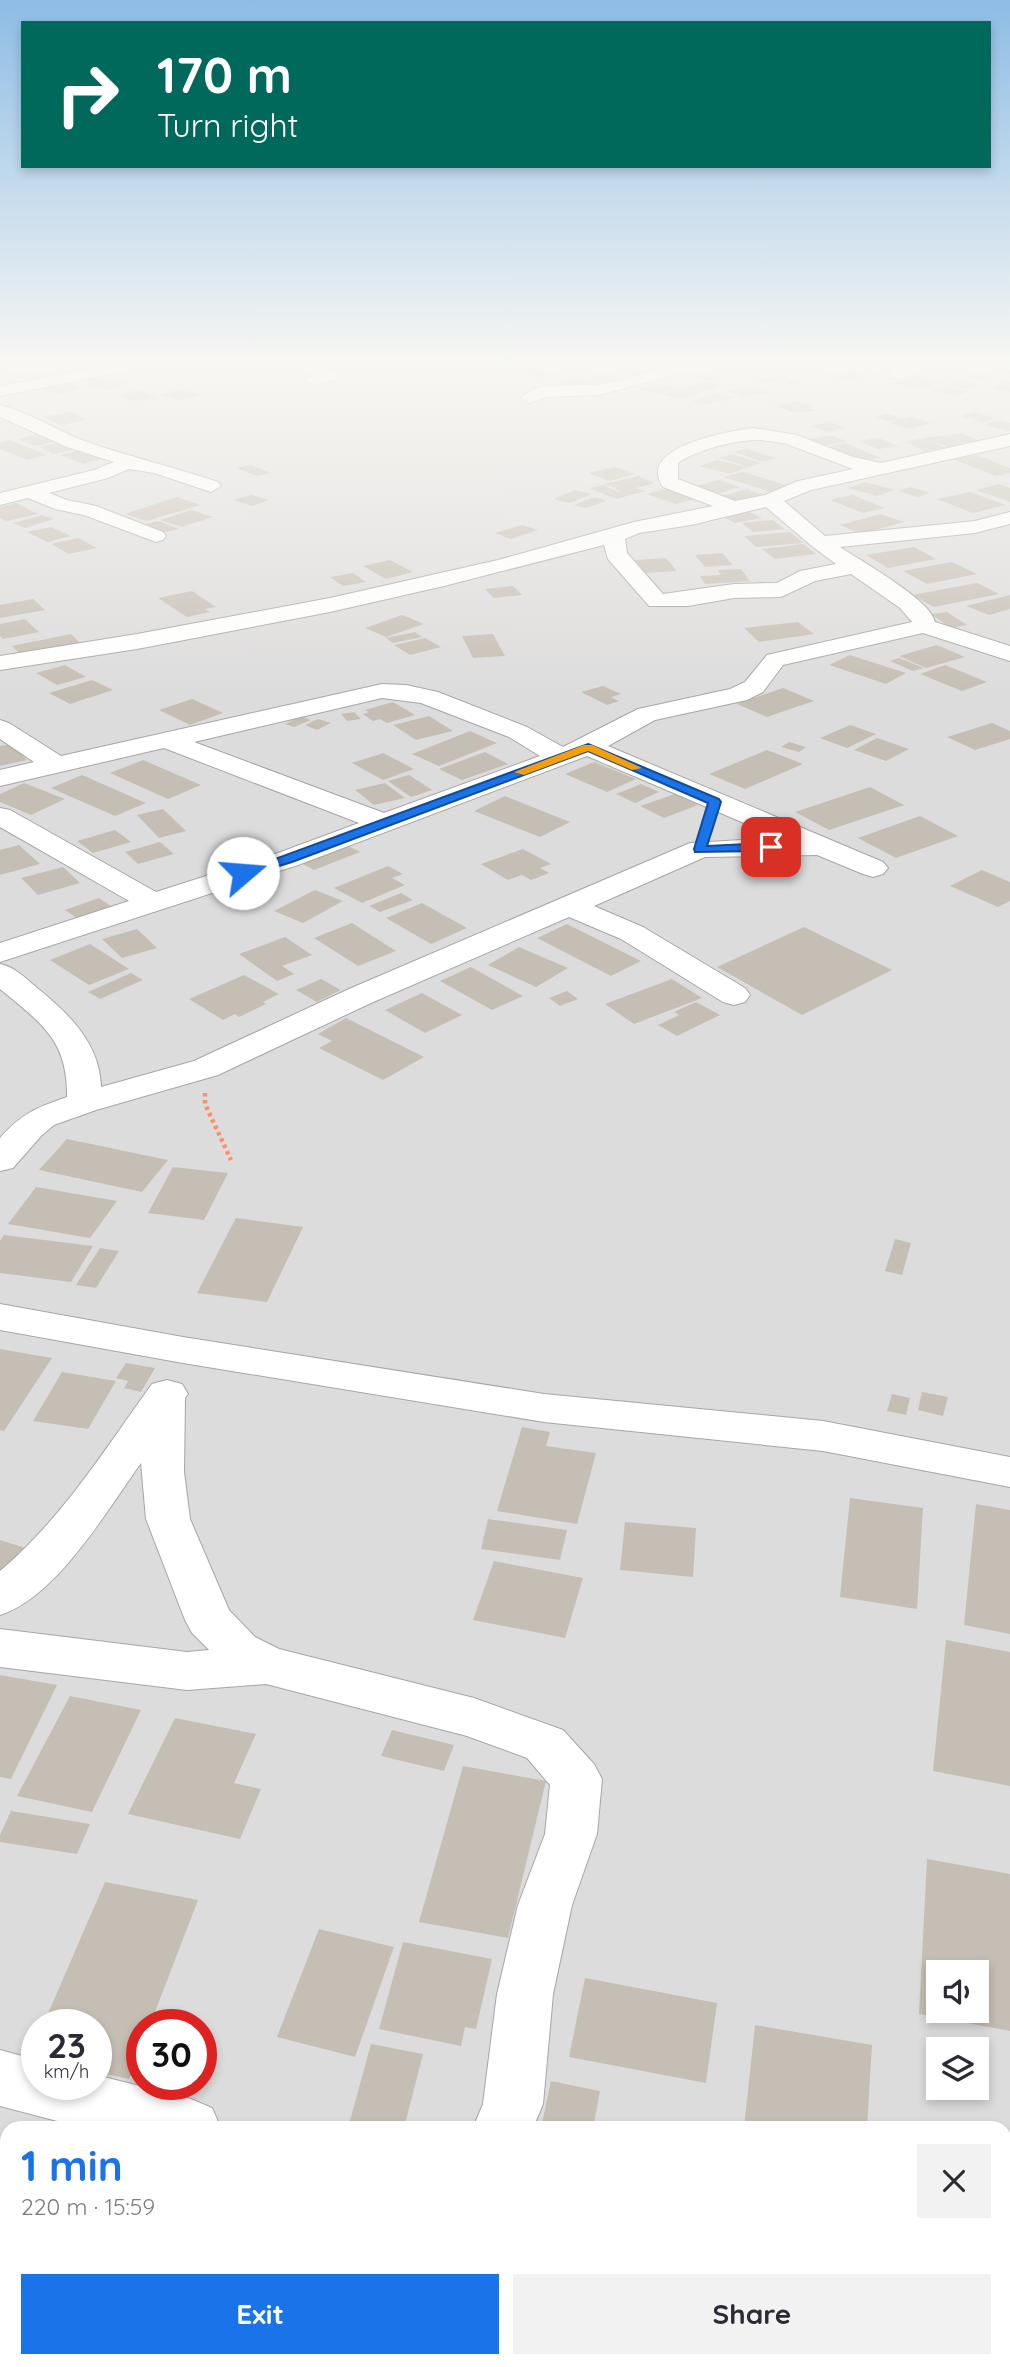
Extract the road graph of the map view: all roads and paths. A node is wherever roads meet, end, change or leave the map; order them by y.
1 (92, 475) edge
2 (180, 475) edge
3 (668, 475) edge
4 (852, 475) edge
5 (211, 486) dead end
6 (30, 492) junction
7 (0, 499) edge
8 (770, 500) junction
9 (733, 506) junction
10 (1004, 525) edge
11 (156, 536) dead end
12 (614, 536) junction
13 (820, 543) junction
14 (854, 567) junction
15 (924, 626) junction
16 (1010, 627) edge
17 (975, 645) junction
18 (1010, 654) edge
19 (0, 663) edge
20 (0, 728) edge
21 (166, 740) junction
22 (588, 747) junction
23 (561, 757) junction
24 (56, 765) junction
25 (0, 778) edge
26 (715, 802) junction
27 (0, 816) edge
28 (384, 823) junction
29 (818, 846) junction
30 (700, 849) junction
31 (873, 868) dead end
32 (152, 902) junction
33 (572, 907) junction
34 (0, 953) edge
35 (0, 973) edge
36 (734, 995) dead end
37 (205, 1068) junction
38 (84, 1103) junction
39 (0, 1160) edge
40 (231, 1160) dead end
41 (0, 1317) edge
42 (183, 1350) junction
43 (165, 1399) junction
44 (1010, 1472) edge
45 (0, 1597) edge
46 (0, 1648) edge
47 (266, 1665) junction
48 (0, 2078) edge
49 (164, 2121) edge
50 (506, 2121) edge

1 - 6 street
2 - 5 street
3 - 9 street
4 - 8 street
6 - 7 street
6 - 11 street
8 - 9 street
8 - 13 street
9 - 12 street
10 - 13 street
12 - 14 street
12 - 19 street
13 - 14 street
14 - 15 street
15 - 17 street
15 - 22 street
16 - 17 street
17 - 18 street
20 - 24 street
21 - 23 street
21 - 24 street
21 - 28 street
22 - 23 street
22 - 26 street
23 - 28 street
24 - 25 street
26 - 29 street
26 - 30 street
27 - 32 street
28 - 32 street
29 - 30 street
29 - 31 street
30 - 33 street
32 - 34 street
33 - 36 street
33 - 37 street
35 - 38 street
37 - 38 street
37 - 40 path
38 - 39 street
41 - 42 street
42 - 43 street
42 - 44 street
43 - 45 street
43 - 47 street
46 - 47 street
47 - 50 street
48 - 49 street

